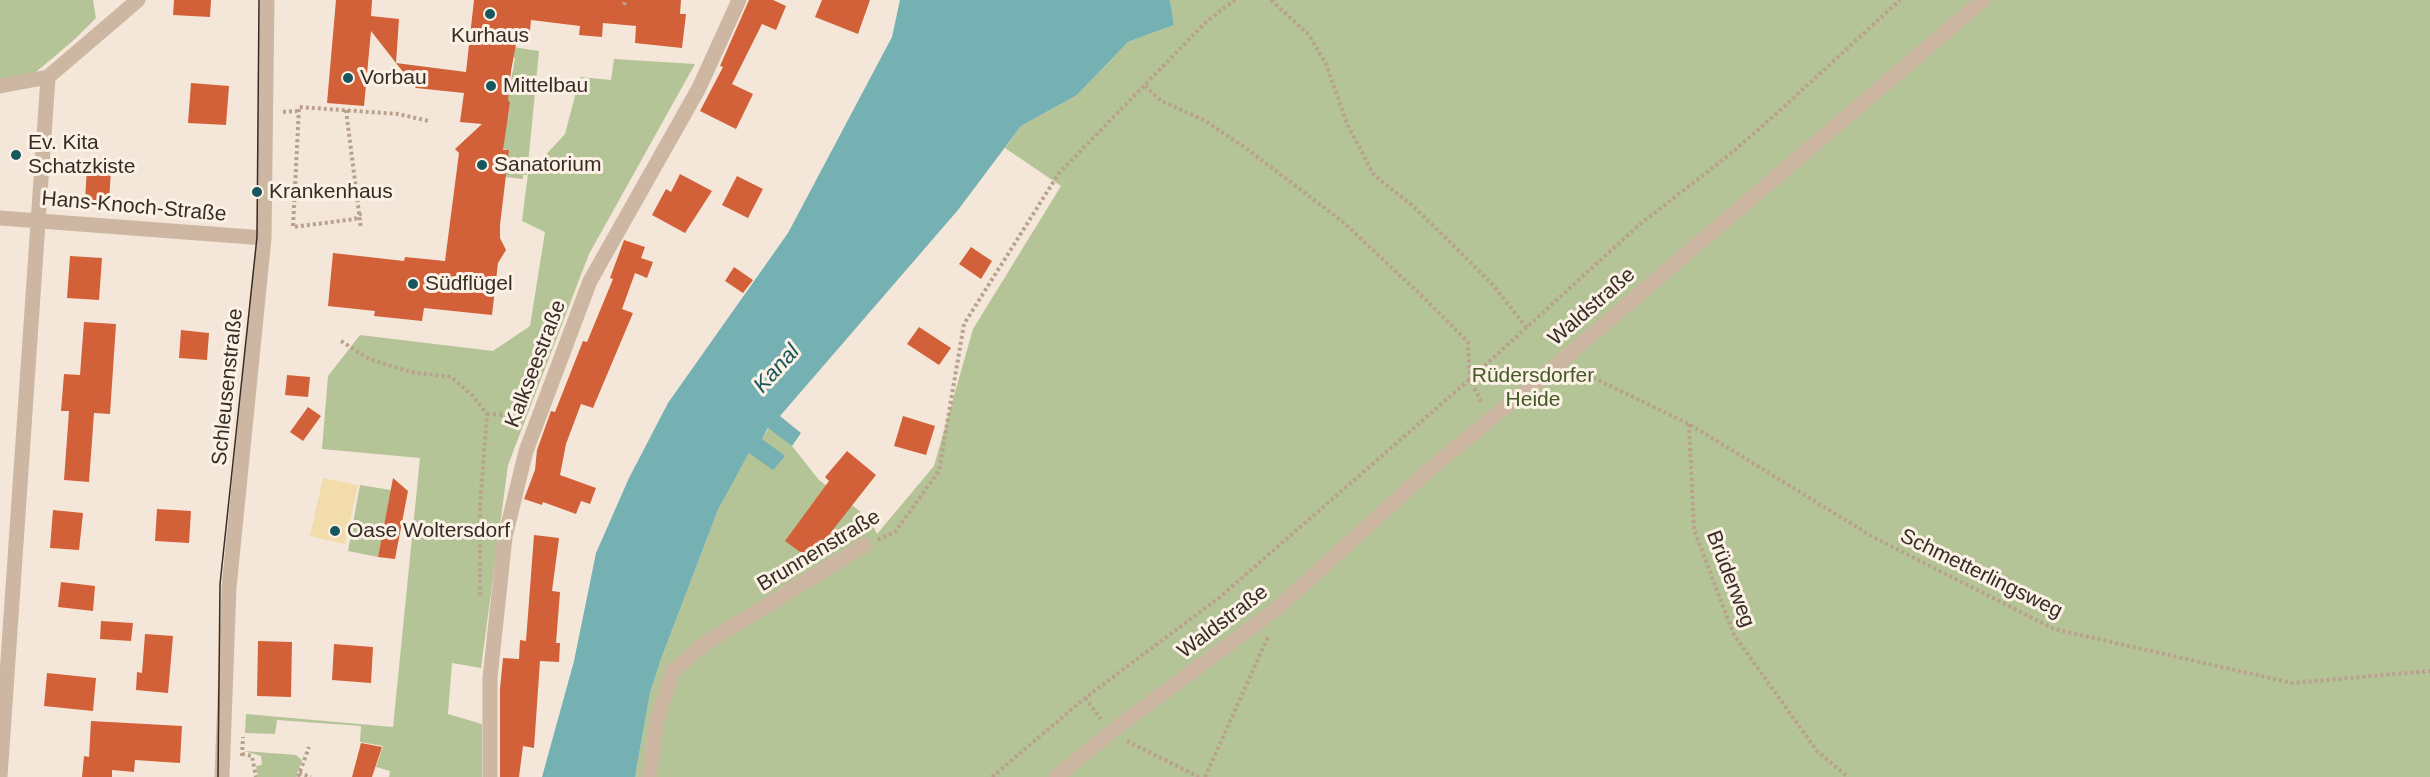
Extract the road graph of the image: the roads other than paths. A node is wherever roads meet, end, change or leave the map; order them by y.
1 (138, 0) edge
2 (267, 0) edge
3 (739, 0) edge
4 (1983, 0) edge
5 (48, 77) junction
6 (0, 86) edge
7 (0, 218) edge
8 (38, 220) junction
9 (264, 238) junction
10 (866, 545) road end
11 (0, 777) edge
12 (222, 777) edge
13 (490, 777) edge
14 (649, 777) edge
15 (1056, 777) edge

1 - 5 street
2 - 9 street, Schleusenstraße
3 - 13 street, Kalkseestraße
4 - 15 street, Waldstraße
5 - 6 street
5 - 8 street
7 - 8 street, Hans-Knoch-Straße
8 - 9 street, Hans-Knoch-Straße
8 - 11 street
9 - 12 street, Schleusenstraße
10 - 14 street, Brunnenstraße

